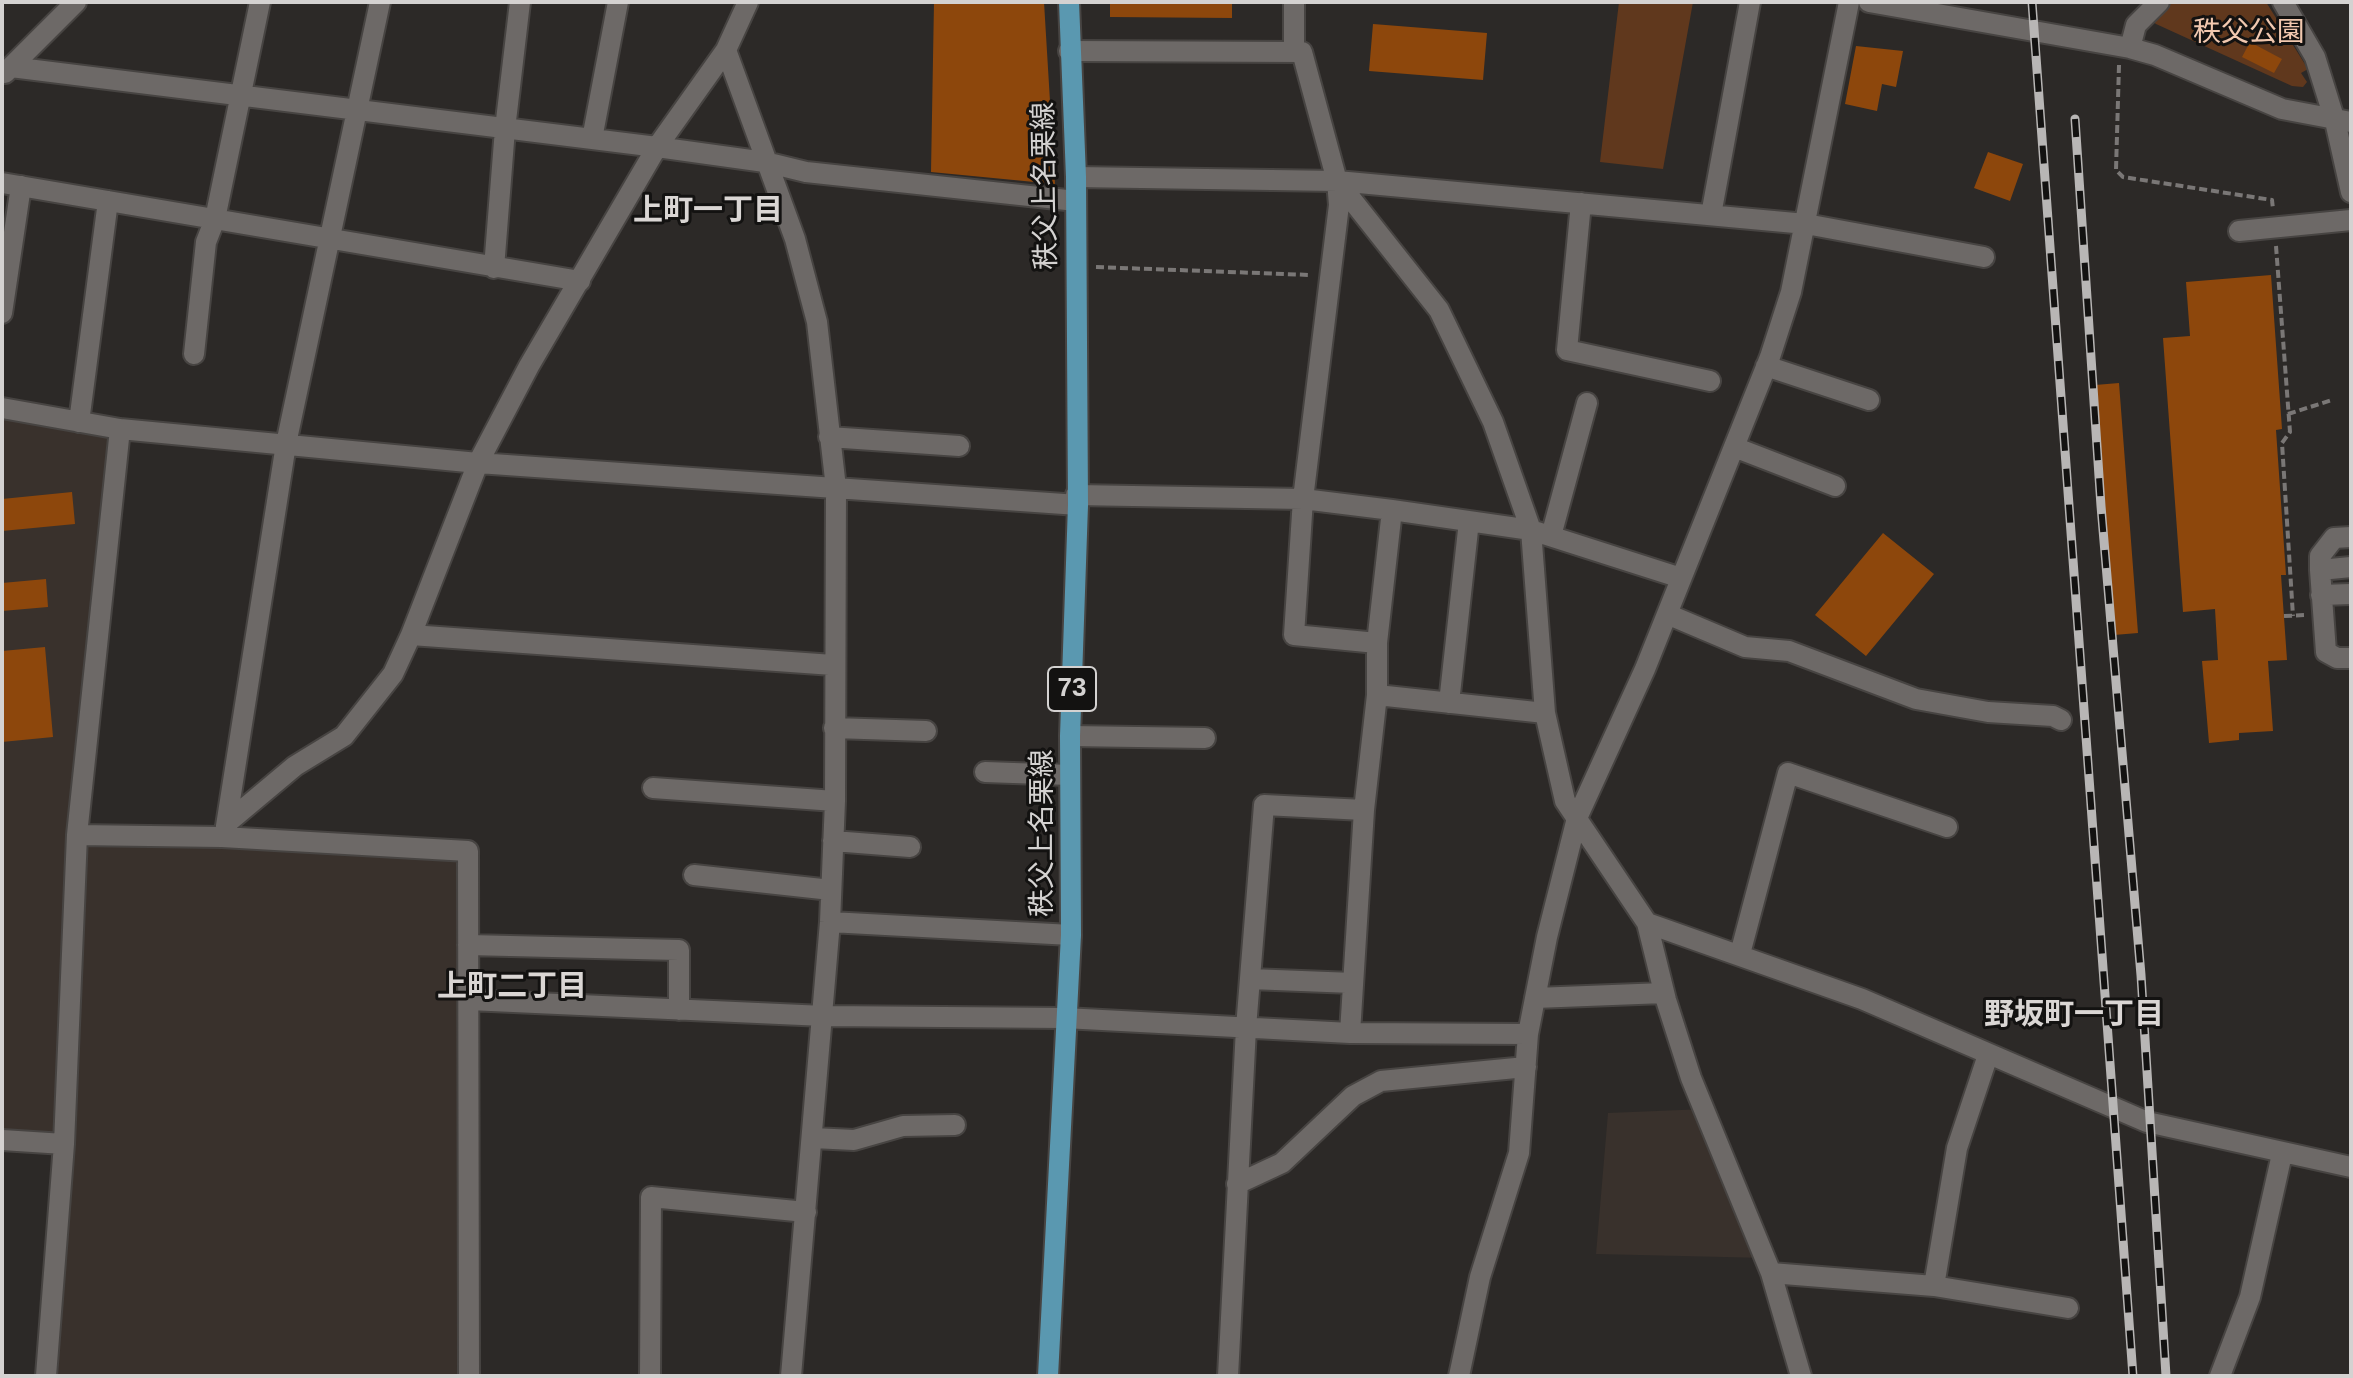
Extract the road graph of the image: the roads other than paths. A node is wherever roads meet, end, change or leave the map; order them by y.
1 (76, 2) edge
2 (260, 2) edge
3 (380, 2) edge
4 (520, 2) edge
5 (618, 2) edge
6 (1069, 2) edge
7 (1294, 2) edge
8 (1750, 2) edge
9 (1849, 2) edge
10 (1869, 2) edge
11 (2159, 2) edge
12 (2283, 2) edge
13 (743, 3) edge
14 (2125, 47) junction
15 (726, 50) junction
16 (1069, 51) junction
17 (1294, 52) junction
18 (6, 72) edge
19 (240, 96) junction
20 (357, 111) junction
21 (2343, 121) edge
22 (505, 129) junction
23 (592, 139) junction
24 (657, 147) junction
25 (765, 162) junction
26 (1076, 177) junction
27 (1337, 181) junction
28 (12, 185) edge
29 (2351, 192) edge
30 (108, 201) junction
31 (1076, 201) junction
32 (1581, 203) junction
33 (1711, 215) junction
34 (215, 219) junction
35 (2351, 220) edge
36 (1806, 224) junction
37 (2239, 231) dead end
38 (328, 241) junction
39 (1984, 257) dead end
40 (494, 268) junction
41 (580, 281) junction
42 (2, 313) edge
43 (194, 354) dead end
44 (1766, 366) junction
45 (1710, 381) dead end
46 (1869, 400) dead end
47 (1587, 403) dead end
48 (2, 408) edge
49 (79, 422) junction
50 (120, 429) junction
51 (829, 437) junction
52 (286, 444) junction
53 (959, 446) dead end
54 (1734, 447) junction
55 (478, 463) junction
56 (1835, 486) dead end
57 (836, 488) junction
58 (1303, 499) junction
59 (1077, 500) junction
60 (1392, 510) junction
61 (1469, 521) junction
62 (1541, 533) junction
63 (2351, 537) edge
64 (2351, 567) edge
65 (2320, 570) junction
66 (1681, 578) junction
67 (2351, 594) edge
68 (2321, 595) junction
69 (1667, 614) junction
70 (411, 635) junction
71 (1377, 643) junction
72 (2351, 658) edge
73 (833, 665) junction
74 (1377, 695) junction
75 (1449, 703) junction
76 (1545, 713) junction
77 (2061, 720) dead end
78 (834, 728) junction
79 (926, 731) dead end
80 (1070, 736) junction
81 (1205, 738) dead end
82 (985, 772) dead end
83 (1070, 775) junction
84 (653, 788) dead end
85 (835, 801) junction
86 (1364, 810) junction
87 (1577, 818) junction
88 (1947, 827) dead end
89 (225, 830) junction
90 (77, 835) junction
91 (833, 841) junction
92 (910, 847) dead end
93 (694, 875) dead end
94 (831, 890) junction
95 (830, 922) junction
96 (1647, 923) junction
97 (1071, 935) junction
98 (468, 945) junction
99 (1740, 954) junction
100 (1250, 979) junction
101 (1353, 983) junction
102 (1664, 993) junction
103 (1535, 998) junction
104 (469, 1000) junction
105 (679, 1010) junction
106 (824, 1016) junction
107 (1064, 1018) junction
108 (1246, 1028) junction
109 (1350, 1033) junction
110 (1528, 1034) junction
111 (1988, 1055) junction
112 (1526, 1067) junction
113 (955, 1125) dead end
114 (813, 1138) junction
115 (2, 1140) edge
116 (64, 1144) junction
117 (2282, 1154) junction
118 (2351, 1167) edge
119 (1237, 1184) junction
120 (806, 1212) junction
121 (1771, 1273) junction
122 (1934, 1286) junction
123 (2068, 1308) dead end
124 (46, 1376) edge
125 (469, 1376) edge
126 (650, 1376) edge
127 (791, 1376) edge
128 (1048, 1376) edge
129 (1228, 1376) edge
130 (1459, 1376) edge
131 (1801, 1376) edge
132 (2220, 1376) edge

1 - 18 street
2 - 19 street
3 - 20 street
4 - 22 street
5 - 23 street
6 - 16 main road, 秩父上名栗線 / 73
7 - 17 street
8 - 33 street
9 - 36 street
10 - 14 street
11 - 14 street
12 - 21 street
13 - 15 street
14 - 21 street
15 - 24 street
15 - 25 street
16 - 17 street
16 - 26 main road, 秩父上名栗線 / 73
17 - 27 street
18 - 19 street
19 - 20 street
19 - 34 street
20 - 22 street
20 - 38 street
21 - 29 street
22 - 23 street
22 - 40 street
23 - 24 street
24 - 25 street
24 - 41 street
25 - 31 street
25 - 51 street
26 - 27 street
26 - 31 main road, 秩父上名栗線 / 73
27 - 32 street
27 - 58 street
27 - 62 street
28 - 30 street
28 - 42 street
30 - 34 street
30 - 49 street
31 - 59 main road, 秩父上名栗線 / 73
32 - 33 street
32 - 45 street
33 - 36 street
34 - 38 street
34 - 43 street
35 - 37 street
36 - 39 street
36 - 44 street
38 - 40 street
38 - 52 street
40 - 41 street
41 - 55 street
44 - 46 street
44 - 54 street
47 - 62 street
48 - 49 street
49 - 50 street
50 - 52 street
50 - 90 street
51 - 53 street
51 - 57 street
52 - 55 street
52 - 89 street
54 - 56 street
54 - 66 street
55 - 57 street
55 - 70 street
57 - 59 street
57 - 73 street
58 - 59 street
58 - 60 street
58 - 71 street
59 - 80 main road, 秩父上名栗線 / 73
60 - 61 street
60 - 71 street
61 - 62 street
61 - 75 street
62 - 66 street
62 - 76 street
63 - 65 street
64 - 65 street
65 - 68 street
66 - 69 street
67 - 68 street
68 - 72 street
69 - 77 street
69 - 87 street
70 - 73 street
70 - 89 street
71 - 74 street
73 - 78 street
74 - 75 street
74 - 86 street
75 - 76 street
76 - 87 street
78 - 79 street
78 - 85 street
80 - 81 street
80 - 83 main road, 秩父上名栗線 / 73
82 - 83 street
83 - 97 main road, 秩父上名栗線 / 73
84 - 85 street
85 - 91 street
86 - 100 street
86 - 101 street
87 - 96 street
87 - 103 street
88 - 99 street
89 - 90 street
89 - 98 street
90 - 116 street
91 - 92 street
91 - 94 street
93 - 94 street
94 - 95 street
95 - 97 street
95 - 106 street
96 - 99 street
96 - 102 street
97 - 107 main road, 秩父上名栗線 / 73
98 - 104 street
98 - 105 street
99 - 111 street
100 - 101 street
100 - 108 street
101 - 109 street
102 - 103 street
102 - 121 street
103 - 110 street
104 - 105 street
104 - 125 street
105 - 106 street
106 - 107 street
106 - 114 street
107 - 108 street
107 - 128 main road, 秩父上名栗線 / 73
108 - 109 street
108 - 119 street
109 - 110 street
110 - 112 street
111 - 117 street
111 - 122 street
112 - 119 street
112 - 130 street
113 - 114 street
114 - 120 street
115 - 116 street
116 - 124 street
117 - 118 street
117 - 132 street
119 - 129 street
120 - 126 street
120 - 127 street
121 - 122 street
121 - 131 street
122 - 123 street

